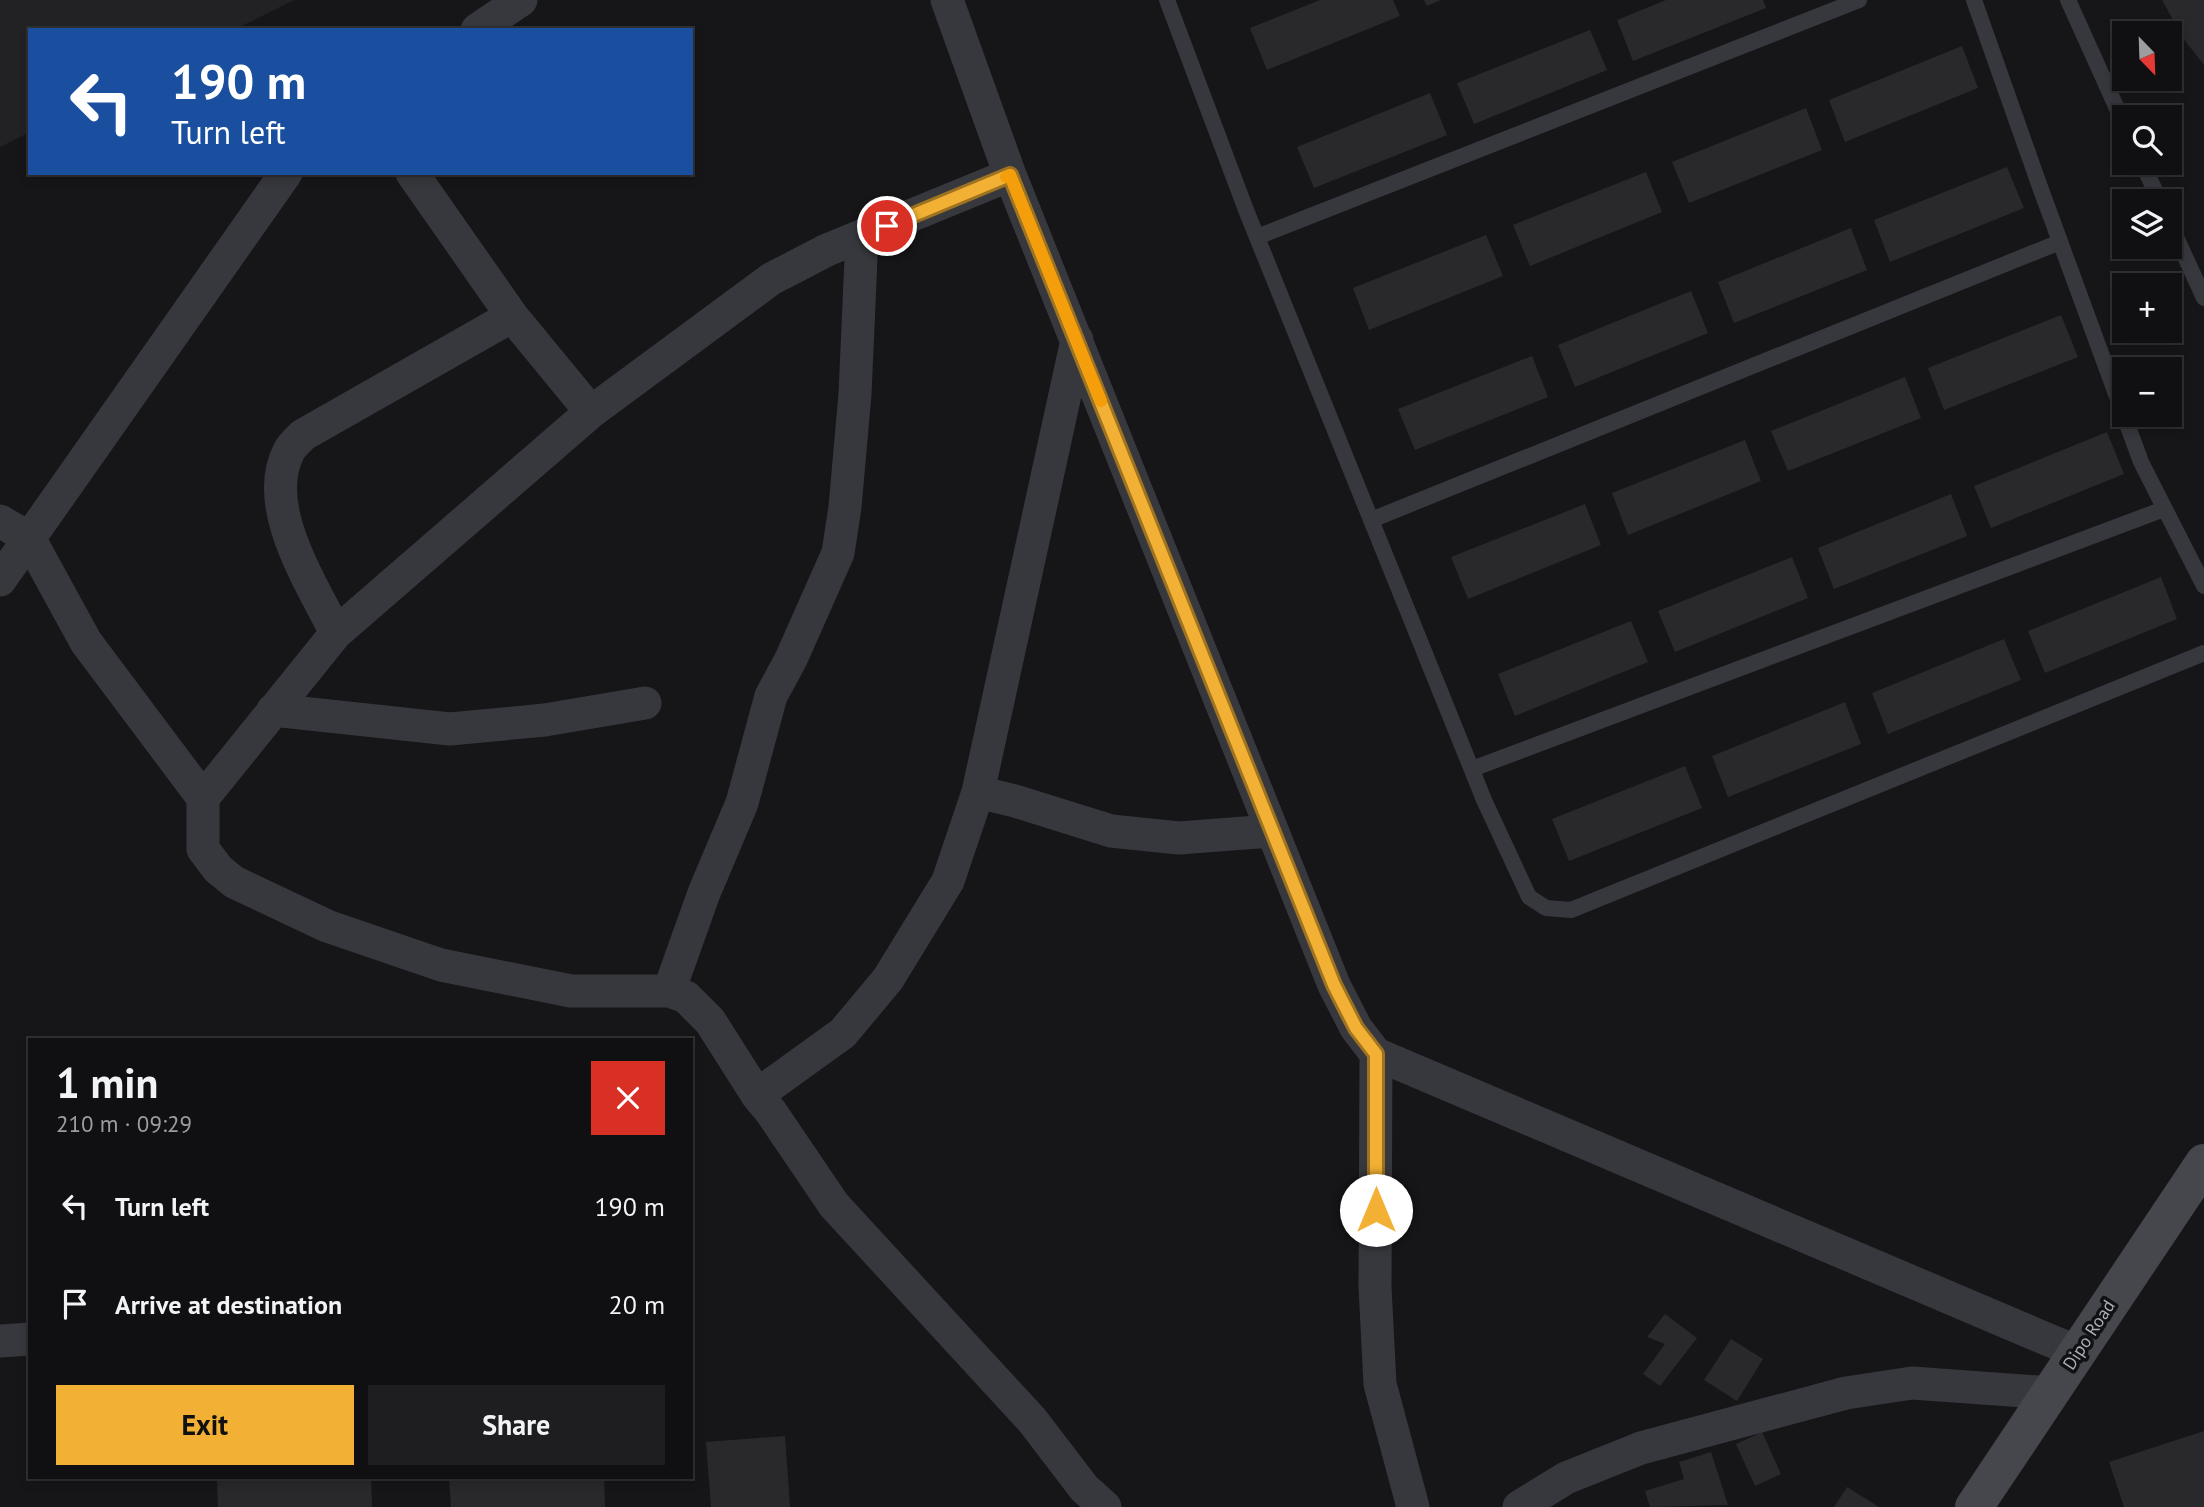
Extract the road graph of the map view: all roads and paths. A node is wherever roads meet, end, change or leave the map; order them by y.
1 (521, 0) edge
2 (947, 0) edge
3 (1167, 0) edge
4 (1859, 0) edge
5 (1974, 0) edge
6 (2068, 0) edge
7 (480, 28) edge
8 (2115, 105) edge
9 (285, 175) edge
10 (413, 175) edge
11 (1010, 175) junction
12 (862, 236) junction
13 (1257, 237) junction
14 (2060, 242) junction
15 (2182, 250) edge
16 (2204, 298) edge
17 (512, 316) junction
18 (1077, 340) junction
19 (591, 412) junction
20 (2165, 509) junction
21 (1371, 520) junction
22 (0, 521) edge
23 (29, 538) junction
24 (0, 580) edge
25 (2204, 586) edge
26 (336, 633) junction
27 (2204, 653) edge
28 (645, 703) dead end
29 (273, 710) junction
30 (1472, 769) junction
31 (978, 792) junction
32 (203, 798) junction
33 (1271, 831) junction
34 (669, 991) junction
35 (1376, 1054) junction
36 (757, 1095) junction
37 (2204, 1163) edge
38 (28, 1339) edge
39 (0, 1341) edge
40 (2077, 1352) junction
41 (2052, 1393) junction
42 (1105, 1507) edge
43 (1413, 1507) edge
44 (1519, 1507) edge
45 (1974, 1507) edge

1 - 7 street
2 - 11 street
3 - 13 lane
4 - 13 lane
5 - 14 lane
6 - 8 lane
9 - 23 street
10 - 17 street
11 - 12 street
11 - 18 street
12 - 19 street
12 - 34 street
13 - 21 lane
14 - 20 lane
14 - 21 lane
15 - 16 lane
17 - 19 street
17 - 26 street
18 - 31 street
18 - 33 street
19 - 26 street
20 - 25 lane
20 - 30 lane
21 - 30 lane
22 - 23 street
23 - 24 street
23 - 32 street
26 - 29 street
27 - 30 lane
28 - 29 street
29 - 32 street
31 - 33 street
31 - 36 street
32 - 34 street
33 - 35 street
34 - 36 street
35 - 40 street
35 - 43 street
36 - 42 street
37 - 40 main road, Dipo Road
38 - 39 street
40 - 41 main road, Dipo Road
41 - 44 street
41 - 45 main road, Dipo Road

